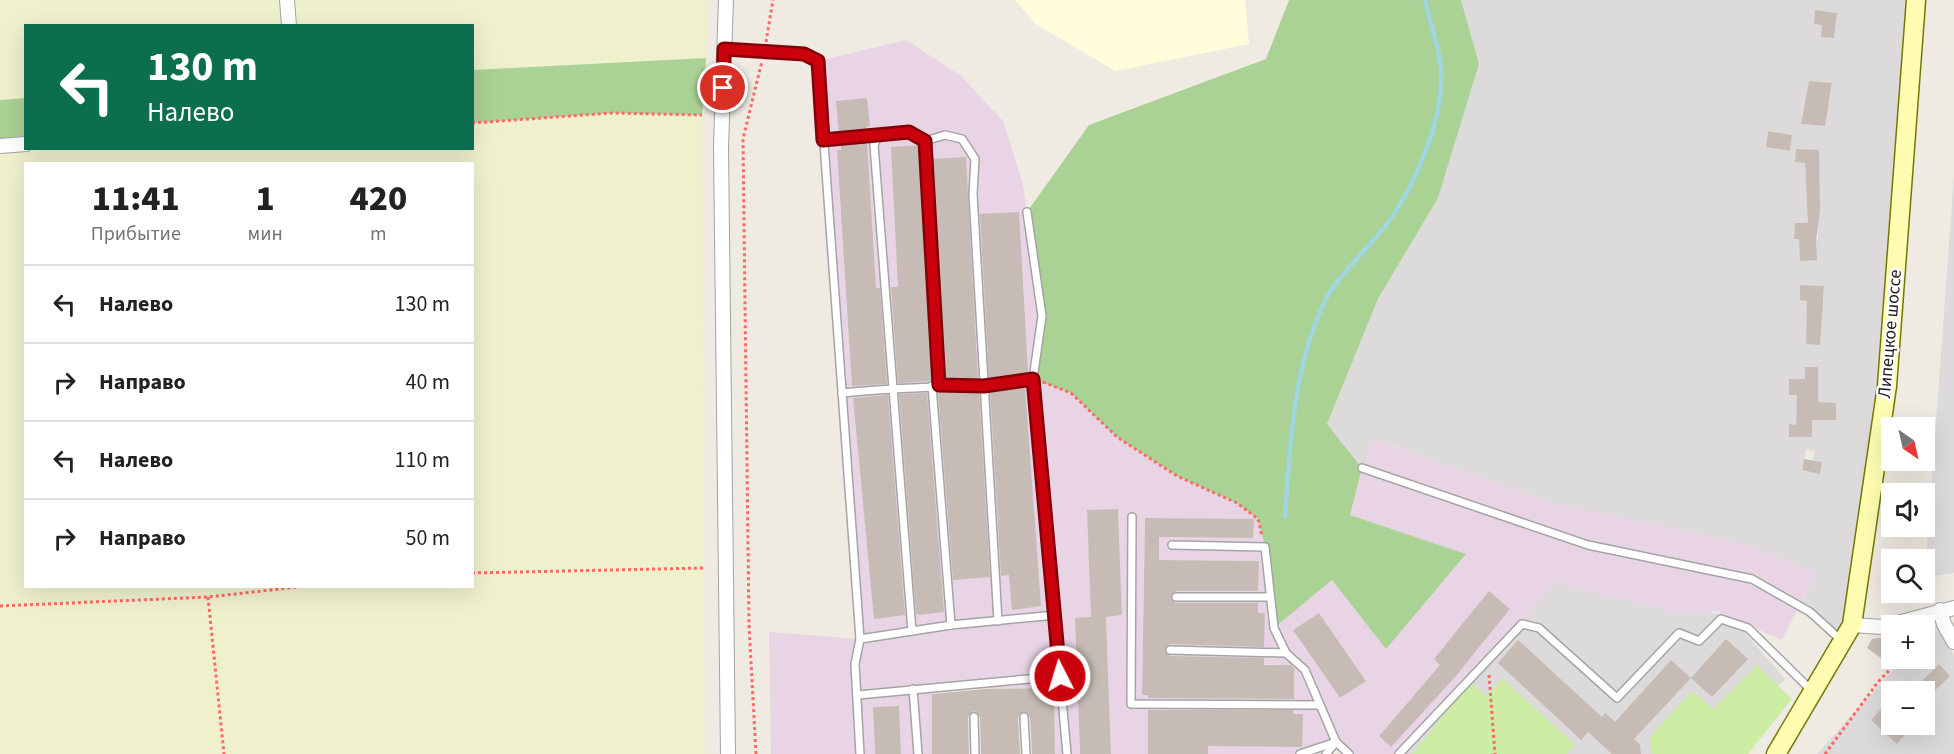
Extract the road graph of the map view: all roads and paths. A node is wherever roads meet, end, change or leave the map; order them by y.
1 (287, 0) edge
2 (726, 0) edge
3 (773, 0) edge
4 (1916, 0) edge
5 (289, 24) edge
6 (724, 49) junction
7 (764, 52) junction
8 (702, 115) dead end
9 (474, 123) edge
10 (879, 134) junction
11 (823, 140) junction
12 (925, 141) junction
13 (24, 144) edge
14 (0, 146) edge
15 (1027, 212) dead end
16 (1033, 379) junction
17 (936, 385) junction
18 (984, 386) junction
19 (892, 388) junction
20 (842, 393) junction
21 (1362, 468) dead end
22 (1132, 517) dead end
23 (1172, 545) dead end
24 (1265, 547) junction
25 (704, 568) dead end
26 (474, 573) edge
27 (289, 588) edge
28 (208, 597) junction
29 (1176, 597) dead end
30 (1269, 597) junction
31 (0, 606) edge
32 (1954, 608) edge
33 (1940, 610) junction
34 (1054, 615) junction
35 (998, 621) junction
36 (951, 625) junction
37 (1852, 625) junction
38 (912, 631) junction
39 (860, 639) junction
40 (1842, 641) junction
41 (1954, 642) edge
42 (1170, 650) dead end
43 (1286, 653) junction
44 (1487, 659) junction
45 (1890, 669) edge
46 (1060, 676) junction
47 (913, 689) junction
48 (1814, 693) junction
49 (858, 695) junction
50 (1318, 705) junction
51 (974, 717) dead end
52 (1024, 717) dead end
53 (1336, 742) junction
54 (224, 754) edge
55 (729, 754) edge
56 (756, 754) edge
57 (860, 754) edge
58 (918, 754) edge
59 (975, 754) edge
60 (1026, 754) edge
61 (1067, 754) edge
62 (1300, 754) edge
63 (1326, 754) edge
64 (1349, 754) edge
65 (1399, 754) edge
66 (1495, 754) edge
67 (1776, 754) edge
68 (1825, 754) edge

1 - 5 street
2 - 6 street
3 - 7 path
4 - 37 main road, Липецкое шоссе
6 - 7 lane
6 - 55 street
7 - 11 lane
7 - 56 path
8 - 9 path
10 - 11 lane
10 - 12 lane
10 - 19 lane
11 - 20 lane
12 - 17 lane
12 - 18 lane
13 - 14 street
15 - 16 lane
16 - 18 lane
16 - 24 path
16 - 34 lane
17 - 18 lane
17 - 19 lane
17 - 36 lane
18 - 35 lane
19 - 20 lane
19 - 38 lane
20 - 39 lane
21 - 40 lane
22 - 50 lane
23 - 24 lane
24 - 30 lane
25 - 26 path
27 - 28 path
28 - 31 path
28 - 54 path
29 - 30 lane
30 - 43 lane
32 - 33 street
33 - 37 street
33 - 41 street
34 - 35 lane
34 - 46 lane
35 - 36 lane
36 - 38 lane
37 - 40 main road, Липецкое шоссе
38 - 39 lane
39 - 49 lane
40 - 48 main road, Липецкое шоссе
42 - 43 lane
43 - 50 lane
44 - 48 lane
44 - 65 lane
44 - 66 path
45 - 68 path
46 - 47 lane
46 - 61 lane
47 - 49 lane
47 - 58 lane
48 - 67 main road, Липецкое шоссе
49 - 57 lane
50 - 53 lane
51 - 59 lane
52 - 60 lane
53 - 62 lane
53 - 63 lane
53 - 64 lane

